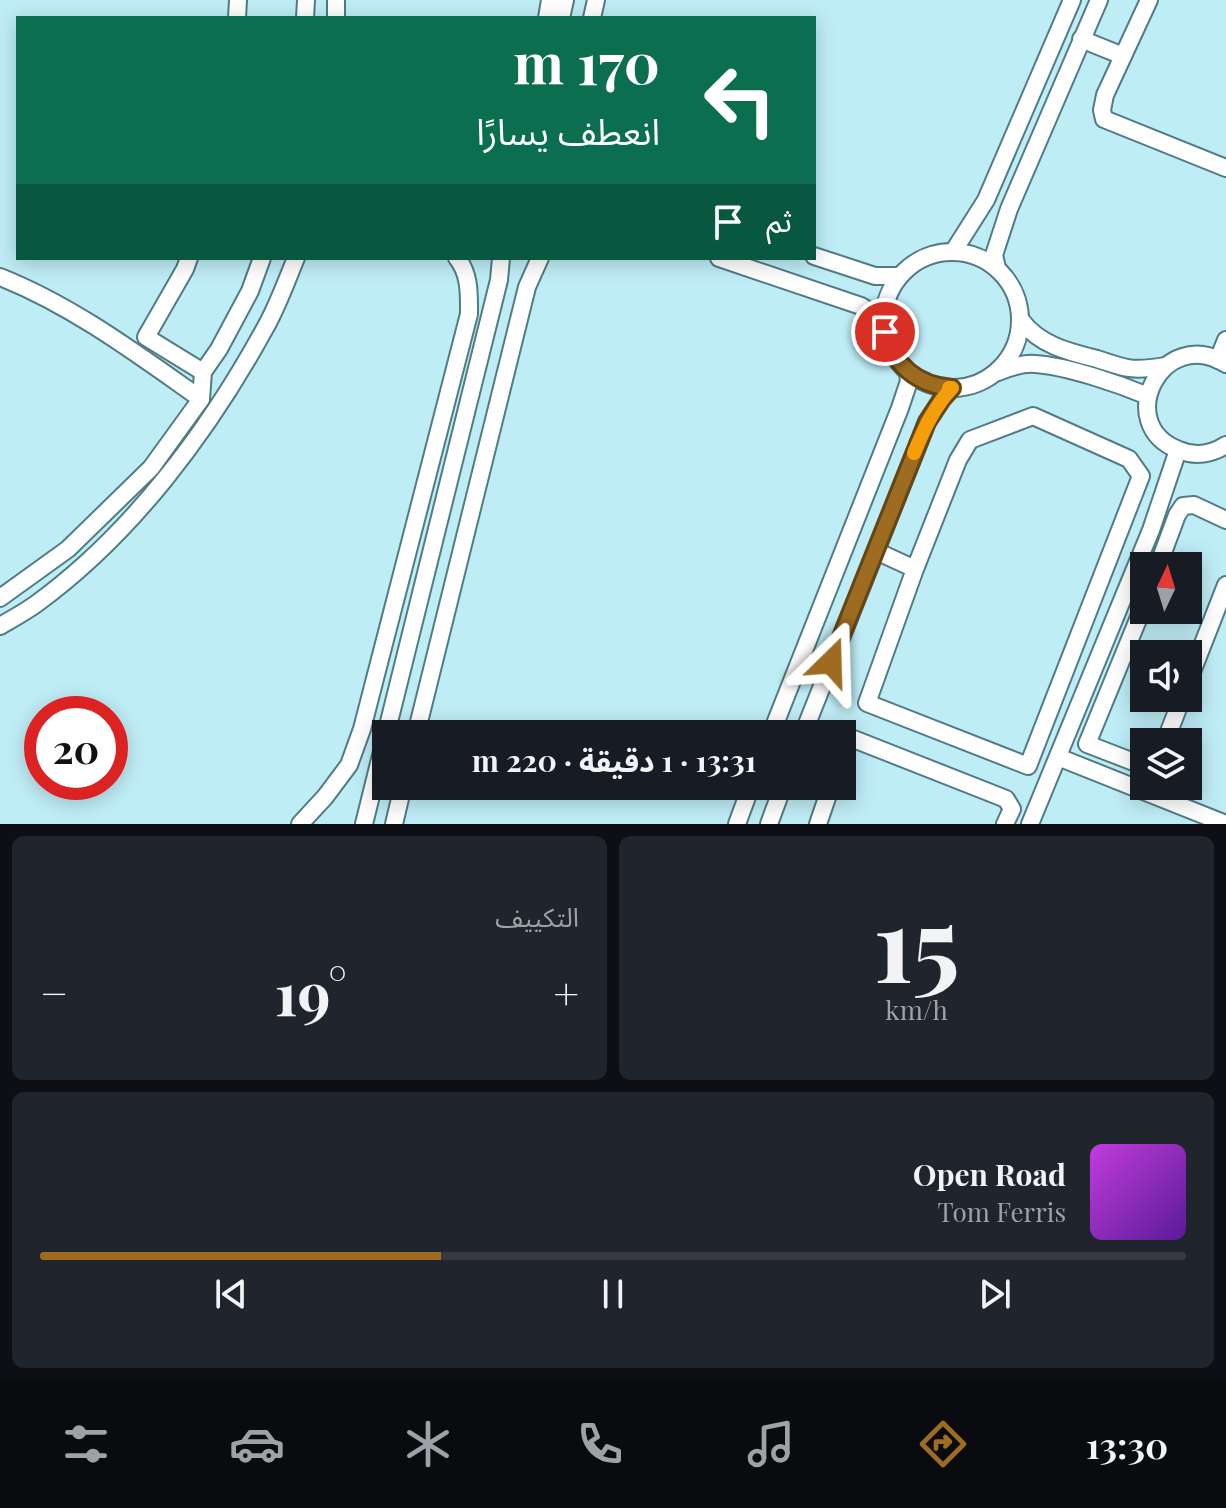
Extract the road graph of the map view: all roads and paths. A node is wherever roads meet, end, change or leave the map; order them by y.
1 (1072, 0) edge
2 (1099, 0) edge
3 (1149, 0) edge
4 (1081, 39) junction
5 (1123, 56) junction
6 (1226, 168) edge
7 (953, 252) junction
8 (816, 257) edge
9 (188, 260) edge
10 (261, 260) edge
11 (295, 260) edge
12 (459, 260) edge
13 (501, 260) edge
14 (539, 260) edge
15 (725, 260) edge
16 (997, 268) junction
17 (900, 276) junction
18 (0, 277) edge
19 (884, 320) junction
20 (1021, 320) junction
21 (1226, 340) edge
22 (1222, 362) edge
23 (1165, 366) junction
24 (203, 372) junction
25 (908, 372) junction
26 (996, 373) junction
27 (952, 388) junction
28 (1148, 396) junction
29 (201, 399) junction
30 (1226, 445) edge
31 (1178, 450) junction
32 (1226, 520) edge
33 (876, 551) junction
34 (1163, 552) edge
35 (915, 569) junction
36 (1226, 585) edge
37 (0, 598) edge
38 (1121, 603) junction
39 (1130, 605) edge
40 (1136, 624) edge
41 (0, 626) edge
42 (1202, 646) edge
43 (389, 720) edge
44 (419, 720) edge
45 (777, 720) edge
46 (809, 720) edge
47 (856, 740) edge
48 (1058, 757) junction
49 (1130, 761) edge
50 (372, 791) edge
51 (400, 800) edge
52 (746, 800) edge
53 (778, 800) edge
54 (826, 800) edge
55 (300, 824) edge
56 (364, 824) edge
57 (394, 824) edge
58 (737, 824) edge
59 (769, 824) edge
60 (818, 824) edge
61 (1005, 824) edge
62 (1030, 824) edge
63 (1226, 824) edge

1 - 7 lane
2 - 4 lane
3 - 5 lane
4 - 5 lane
4 - 16 lane
5 - 6 lane
7 - 16 lane
7 - 17 lane
8 - 17 lane
9 - 24 lane
10 - 24 lane
11 - 41 lane
12 - 55 lane
13 - 43 lane
14 - 44 lane
15 - 19 lane
16 - 20 lane
17 - 19 lane
18 - 29 lane
19 - 25 lane
20 - 23 lane
20 - 26 lane
21 - 22 lane
22 - 23 lane
23 - 28 lane
24 - 29 lane
25 - 27 lane
25 - 45 lane
26 - 27 lane
26 - 28 lane
27 - 33 lane
28 - 31 lane
29 - 37 lane
30 - 31 lane
31 - 38 lane
32 - 34 lane
33 - 35 lane
33 - 46 lane
35 - 35 lane
36 - 42 lane
38 - 39 lane
38 - 48 lane
40 - 49 lane
47 - 61 lane
48 - 62 lane
48 - 63 lane
50 - 56 lane
51 - 57 lane
52 - 58 lane
53 - 59 lane
54 - 60 lane

